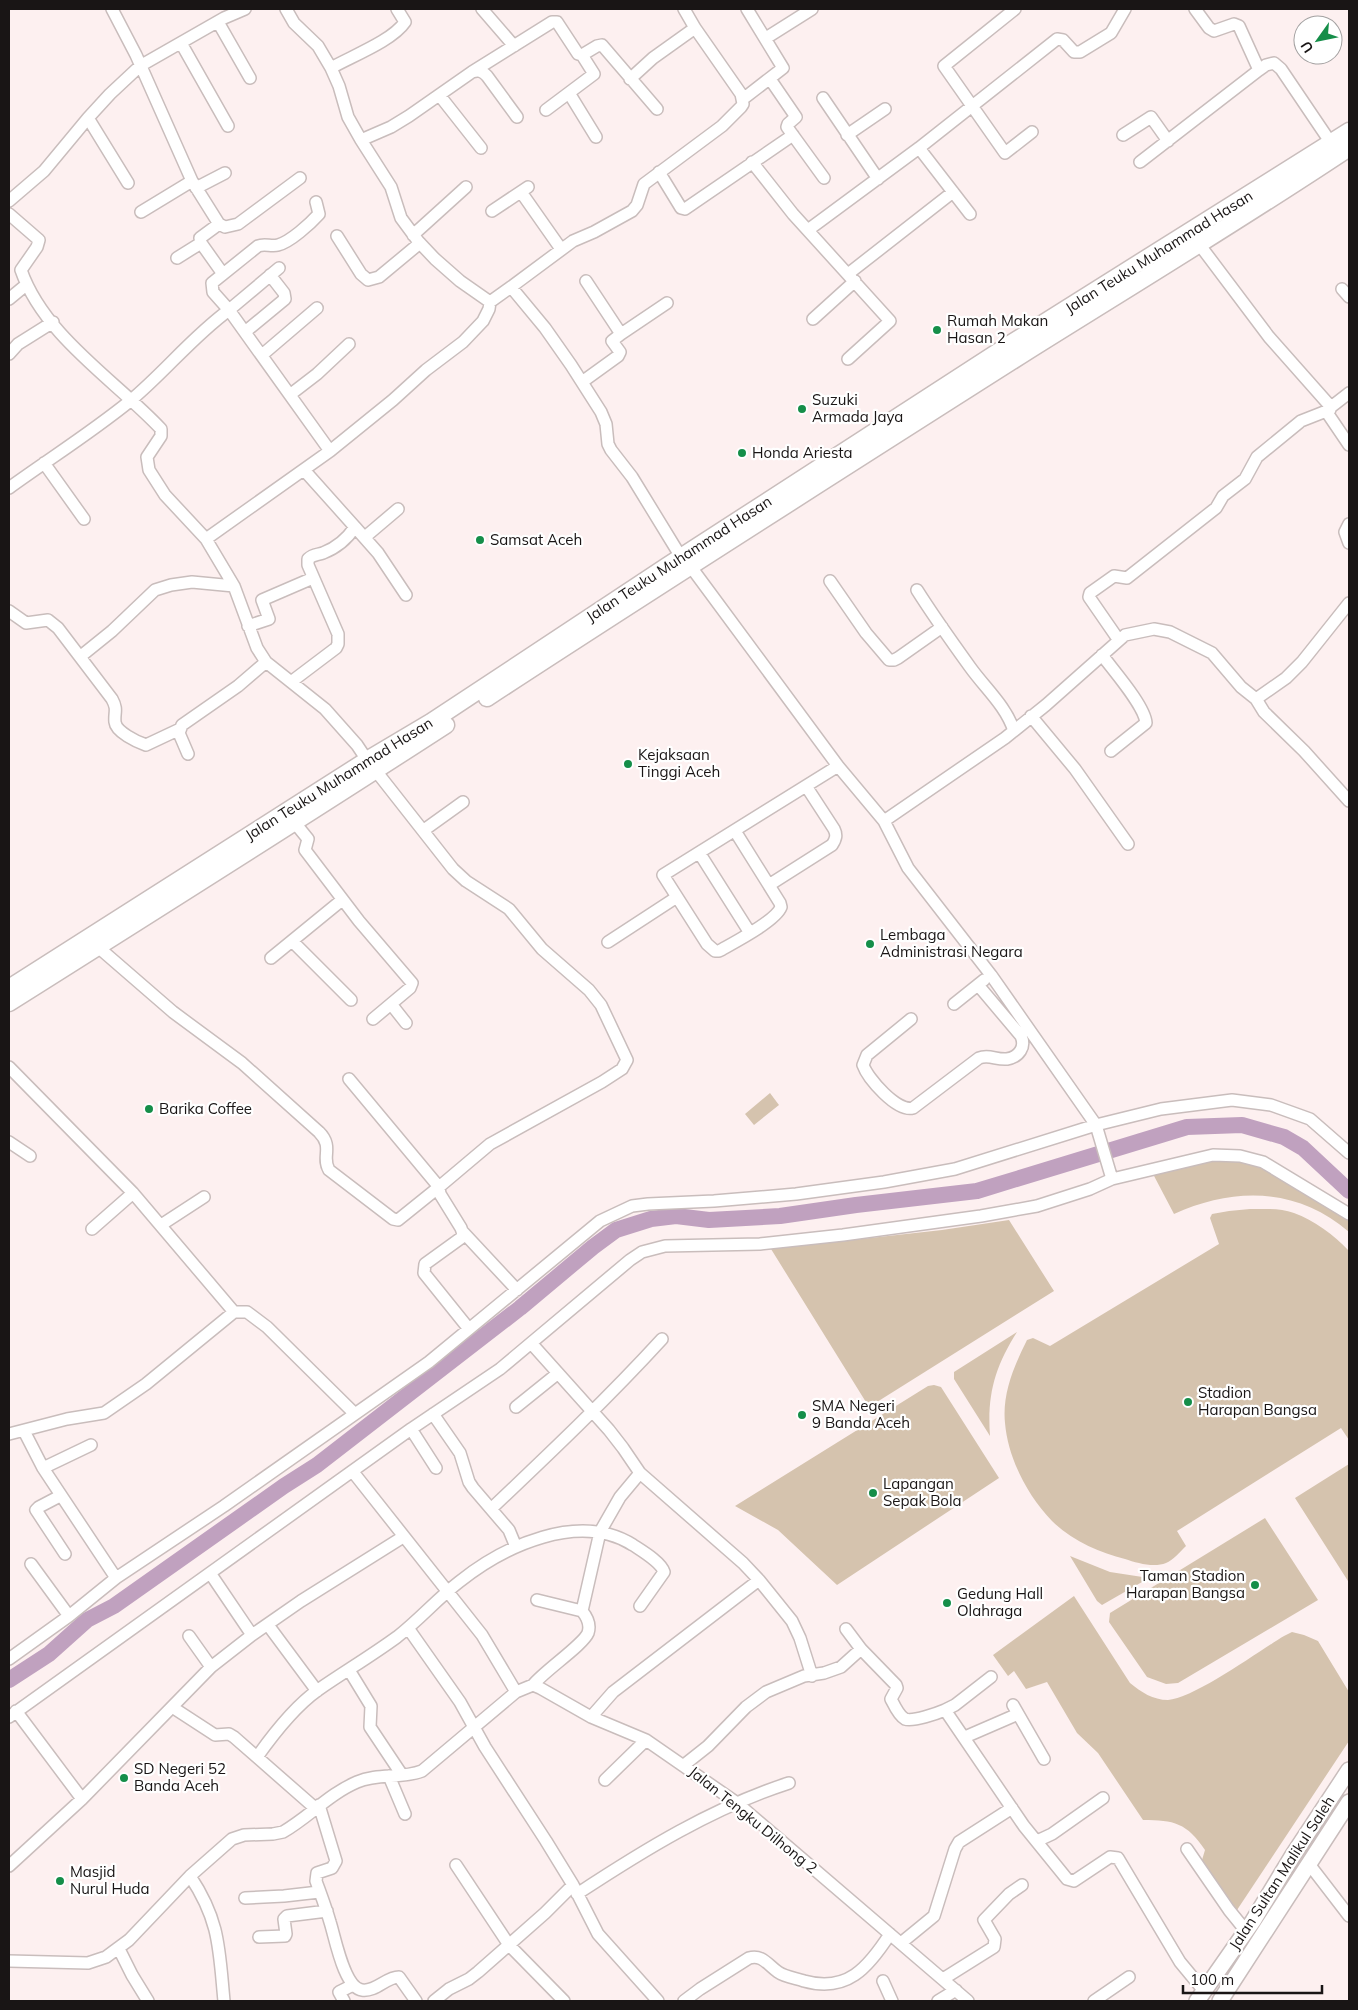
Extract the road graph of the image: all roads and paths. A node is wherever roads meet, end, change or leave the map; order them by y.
1 (112, 9) edge
2 (242, 9) edge
3 (286, 9) edge
4 (397, 9) edge
5 (482, 9) edge
6 (684, 9) edge
7 (747, 9) edge
8 (812, 9) edge
9 (1015, 9) edge
10 (1125, 9) edge
11 (1195, 9) edge
12 (218, 22) junction
13 (695, 28) junction
14 (766, 38) junction
15 (181, 43) junction
16 (514, 46) junction
17 (582, 55) junction
18 (140, 66) junction
19 (331, 68) junction
20 (1259, 70) junction
21 (472, 72) junction
22 (250, 78) dead end
23 (630, 79) junction
24 (770, 79) junction
25 (569, 93) junction
26 (440, 96) junction
27 (823, 98) dead end
28 (743, 99) junction
29 (972, 106) junction
30 (886, 109) dead end
31 (546, 110) dead end
32 (658, 110) dead end
33 (88, 118) junction
34 (517, 118) dead end
35 (228, 126) dead end
36 (1349, 131) edge
37 (1032, 132) dead end
38 (793, 135) junction
39 (848, 135) junction
40 (1123, 135) dead end
41 (596, 138) dead end
42 (361, 140) junction
43 (1168, 141) junction
44 (1331, 143) junction
45 (481, 148) dead end
46 (919, 148) junction
47 (1349, 148) edge
48 (752, 162) junction
49 (1140, 162) dead end
50 (659, 172) junction
51 (225, 173) dead end
52 (300, 178) dead end
53 (824, 178) dead end
54 (878, 179) junction
55 (128, 183) dead end
56 (194, 185) junction
57 (466, 187) dead end
58 (952, 192) junction
59 (9, 200) edge
60 (316, 202) dead end
61 (492, 211) dead end
62 (141, 212) dead end
63 (9, 214) edge
64 (970, 214) dead end
65 (219, 224) junction
66 (808, 230) junction
67 (337, 236) dead end
68 (417, 239) junction
69 (201, 243) junction
70 (1199, 244) junction
71 (561, 249) junction
72 (177, 258) dead end
73 (223, 274) junction
74 (852, 278) junction
75 (586, 281) dead end
76 (26, 286) junction
77 (511, 287) junction
78 (9, 299) edge
79 (490, 302) junction
80 (667, 303) dead end
81 (316, 308) dead end
82 (229, 310) junction
83 (813, 319) dead end
84 (52, 322) junction
85 (245, 332) junction
86 (620, 334) junction
87 (349, 344) dead end
88 (1017, 349) junction
89 (9, 354) edge
90 (262, 355) junction
91 (848, 360) dead end
92 (582, 382) junction
93 (1349, 393) edge
94 (290, 394) junction
95 (131, 400) junction
96 (1330, 409) junction
97 (1349, 445) edge
98 (330, 451) junction
99 (44, 462) junction
100 (304, 470) junction
101 (9, 488) edge
102 (398, 509) dead end
103 (84, 519) dead end
104 (1349, 524) edge
105 (355, 527) junction
106 (365, 537) junction
107 (206, 539) junction
108 (1349, 543) edge
109 (686, 562) junction
110 (314, 578) junction
111 (830, 581) dead end
112 (234, 586) junction
113 (917, 590) dead end
114 (406, 595) dead end
115 (1349, 603) edge
116 (9, 611) edge
117 (248, 626) junction
118 (942, 627) junction
119 (1118, 639) junction
120 (1102, 655) junction
121 (81, 656) junction
122 (266, 662) junction
123 (291, 682) junction
124 (1256, 699) junction
125 (1031, 716) junction
126 (180, 728) junction
127 (1014, 731) junction
128 (1111, 751) dead end
129 (188, 754) dead end
130 (372, 765) junction
131 (838, 766) junction
132 (806, 786) junction
133 (1349, 801) edge
134 (463, 802) dead end
135 (884, 821) junction
136 (295, 823) junction
137 (424, 830) junction
138 (735, 831) junction
139 (1128, 844) dead end
140 (700, 854) junction
141 (769, 885) junction
142 (677, 897) junction
143 (342, 900) junction
144 (137, 914) junction
145 (750, 934) junction
146 (292, 940) junction
147 (608, 942) dead end
148 (98, 947) junction
149 (271, 958) dead end
150 (991, 974) junction
151 (978, 985) junction
152 (9, 988) edge
153 (351, 1000) dead end
154 (9, 1003) edge
155 (391, 1004) junction
156 (954, 1004) dead end
157 (373, 1018) dead end
158 (911, 1018) dead end
159 (406, 1023) dead end
160 (9, 1067) edge
161 (349, 1079) dead end
162 (1097, 1130) junction
163 (9, 1142) edge
164 (1349, 1154) edge
165 (30, 1156) dead end
166 (1110, 1174) junction
167 (439, 1188) junction
168 (133, 1193) junction
169 (204, 1197) dead end
170 (1349, 1214) edge
171 (162, 1225) junction
172 (92, 1229) dead end
173 (462, 1231) junction
174 (517, 1290) junction
175 (234, 1312) junction
176 (469, 1329) junction
177 (662, 1339) dead end
178 (531, 1343) junction
179 (557, 1374) junction
180 (516, 1407) dead end
181 (592, 1412) junction
182 (355, 1414) junction
183 (433, 1414) junction
184 (411, 1429) junction
185 (24, 1431) junction
186 (9, 1434) edge
187 (91, 1445) dead end
188 (43, 1468) junction
189 (436, 1468) dead end
190 (353, 1472) junction
191 (640, 1473) junction
192 (60, 1496) junction
193 (492, 1508) junction
194 (600, 1532) junction
195 (403, 1537) junction
196 (516, 1547) junction
197 (65, 1554) dead end
198 (31, 1564) dead end
199 (210, 1573) junction
200 (116, 1578) junction
201 (759, 1580) junction
202 (448, 1590) junction
203 (537, 1600) dead end
204 (640, 1606) dead end
205 (582, 1611) junction
206 (68, 1616) junction
207 (268, 1625) junction
208 (408, 1628) junction
209 (846, 1629) dead end
210 (188, 1636) dead end
211 (252, 1636) junction
212 (861, 1649) junction
213 (11, 1653) edge
214 (211, 1668) junction
215 (348, 1670) junction
216 (812, 1676) junction
217 (991, 1677) dead end
218 (533, 1685) junction
219 (317, 1691) junction
220 (516, 1692) junction
221 (172, 1707) junction
222 (945, 1710) junction
223 (12, 1714) edge
224 (591, 1717) junction
225 (474, 1727) junction
226 (965, 1737) junction
227 (646, 1740) junction
228 (257, 1757) junction
229 (1044, 1759) dead end
230 (684, 1765) junction
231 (1349, 1770) edge
232 (402, 1775) junction
233 (389, 1776) junction
234 (605, 1780) dead end
235 (789, 1783) dead end
236 (1335, 1791) junction
237 (1103, 1798) dead end
238 (82, 1799) junction
239 (1349, 1801) edge
240 (737, 1803) junction
241 (317, 1807) junction
242 (1012, 1808) junction
243 (405, 1814) dead end
244 (1037, 1841) junction
245 (1187, 1849) dead end
246 (1309, 1864) junction
247 (456, 1865) dead end
248 (9, 1866) edge
249 (190, 1876) junction
250 (1022, 1885) dead end
251 (575, 1889) junction
252 (320, 1892) junction
253 (245, 1898) dead end
254 (327, 1912) junction
255 (1349, 1916) edge
256 (1249, 1926) junction
257 (1266, 1930) junction
258 (890, 1934) junction
259 (259, 1937) dead end
260 (900, 1943) junction
261 (509, 1945) junction
262 (119, 1949) junction
263 (9, 1960) edge
264 (1129, 1977) dead end
265 (943, 1979) junction
266 (883, 1981) dead end
267 (353, 1985) junction
268 (956, 1990) junction
269 (1201, 1996) edge
270 (148, 2001) edge
271 (224, 2001) edge
272 (344, 2001) edge
273 (416, 2001) edge
274 (434, 2001) edge
275 (564, 2001) edge
276 (658, 2001) edge
277 (684, 2001) edge
278 (892, 2001) edge
279 (938, 2001) edge
280 (968, 2001) edge
281 (1094, 2001) edge
282 (1220, 2001) edge

1 - 18 street
2 - 12 street
3 - 19 street
4 - 19 street
5 - 16 street
6 - 13 street
7 - 14 street
8 - 14 street
9 - 29 street
10 - 29 street
11 - 20 street
12 - 15 street
12 - 22 street
13 - 23 street
13 - 28 street
14 - 24 street
15 - 18 street
15 - 35 street
16 - 17 street
16 - 21 street
17 - 23 street
17 - 25 street
18 - 33 street
18 - 56 street
19 - 42 street
20 - 43 street
20 - 44 street
21 - 26 street
21 - 34 street
23 - 32 street
24 - 28 street
24 - 38 street
25 - 31 street
25 - 41 street
26 - 42 street
26 - 45 street
27 - 39 street
28 - 50 street
29 - 37 street
29 - 46 street
30 - 39 street
33 - 55 street
33 - 59 street
36 - 44 highway, Jalan Teuku Muhammad Hasan
38 - 48 street
38 - 53 street
39 - 54 street
40 - 43 street
42 - 68 street
43 - 49 street
44 - 88 highway, Jalan Teuku Muhammad Hasan
46 - 54 street
46 - 58 street
47 - 70 highway, Jalan Teuku Muhammad Hasan
48 - 50 street
48 - 66 street
50 - 71 street
51 - 56 street
52 - 65 street
54 - 66 street
56 - 62 street
56 - 65 street
57 - 68 street
58 - 64 street
58 - 74 street
60 - 73 street
61 - 71 street
63 - 76 street
65 - 69 street
66 - 74 street
67 - 68 street
68 - 79 street
69 - 72 street
69 - 73 street
70 - 88 highway, Jalan Teuku Muhammad Hasan
70 - 96 street
71 - 77 street
73 - 82 street
74 - 83 street
74 - 91 street
75 - 86 street
76 - 78 street
76 - 84 street
77 - 79 street
77 - 92 street
79 - 98 street
80 - 86 street
81 - 90 street
82 - 85 street
82 - 85 street
82 - 95 street
84 - 89 street
84 - 95 street
85 - 90 street
86 - 92 street
87 - 94 street
88 - 109 highway, Jalan Teuku Muhammad Hasan
90 - 94 street
92 - 109 street
93 - 96 street
94 - 98 street
95 - 99 street
95 - 107 street
96 - 97 street
96 - 119 street
98 - 100 street
99 - 101 street
99 - 103 street
100 - 105 street
100 - 107 street
102 - 106 street
104 - 108 street
105 - 106 street
105 - 110 street
106 - 114 street
107 - 112 street
109 - 130 highway, Jalan Teuku Muhammad Hasan
109 - 131 street
110 - 117 street
110 - 123 street
111 - 118 street
112 - 117 street
112 - 121 street
113 - 118 street
115 - 124 street
116 - 121 street
117 - 122 street
118 - 127 street
119 - 120 street
119 - 124 street
120 - 125 street
120 - 128 street
121 - 126 street
122 - 123 street
122 - 126 street
123 - 130 street
124 - 133 street
125 - 127 street
125 - 139 street
126 - 129 street
127 - 135 street
130 - 136 highway, Jalan Teuku Muhammad Hasan
130 - 137 street
130 - 144 highway, Jalan Teuku Muhammad Hasan
131 - 132 street
131 - 135 street
132 - 138 street
132 - 141 street
134 - 137 street
135 - 150 street
136 - 143 street
136 - 144 highway, Jalan Teuku Muhammad Hasan
137 - 167 street
138 - 140 street
138 - 141 street
140 - 142 street
140 - 145 street
141 - 145 street
142 - 145 street
142 - 147 street
143 - 146 street
143 - 155 street
144 - 148 highway, Jalan Teuku Muhammad Hasan
144 - 152 highway, Jalan Teuku Muhammad Hasan
146 - 149 street
146 - 153 street
148 - 154 highway, Jalan Teuku Muhammad Hasan
148 - 167 street
150 - 151 street
150 - 162 street
151 - 156 street
151 - 158 street
155 - 157 street
155 - 159 street
160 - 168 street
161 - 167 street
162 - 164 street
162 - 166 street
162 - 174 street
163 - 165 street
166 - 170 street
166 - 178 street
167 - 173 street
168 - 171 street
168 - 172 street
169 - 171 street
171 - 175 street
173 - 174 street
173 - 176 street
174 - 176 street
175 - 182 street
175 - 185 street
176 - 182 street
177 - 181 street
178 - 179 street
178 - 183 street
179 - 180 street
179 - 181 street
181 - 191 street
181 - 193 street
182 - 200 street
183 - 184 street
183 - 193 street
184 - 189 street
184 - 190 street
185 - 186 street
185 - 188 street
187 - 188 street
188 - 192 street
190 - 195 street
190 - 199 street
191 - 194 street
191 - 201 street
192 - 197 street
192 - 200 street
193 - 196 street
194 - 196 street
194 - 204 street
194 - 205 street
195 - 202 street
195 - 207 street
196 - 202 street
198 - 206 street
199 - 211 street
199 - 223 street
200 - 206 street
201 - 216 street
201 - 224 street
202 - 208 street
202 - 220 street
203 - 205 street
205 - 218 street
206 - 213 street
207 - 211 street
207 - 219 street
208 - 215 street
208 - 225 street
209 - 212 street
210 - 214 street
211 - 214 street
212 - 216 street
212 - 222 street
214 - 221 street
215 - 219 street
215 - 232 street
216 - 230 street
217 - 222 street
218 - 220 street
218 - 224 street, Jalan Tengku Dilhong 2
219 - 228 street
220 - 225 street
221 - 228 street
221 - 238 street
222 - 226 street
223 - 238 street
224 - 227 street, Jalan Tengku Dilhong 2
225 - 232 street
225 - 251 street
226 - 229 street
226 - 242 street
227 - 230 street, Jalan Tengku Dilhong 2
227 - 234 street
228 - 241 street
230 - 240 street, Jalan Tengku Dilhong 2
231 - 236 main road, Jalan Sultan Malikul Saleh
232 - 233 street
233 - 241 street
233 - 243 street
235 - 240 street
236 - 239 main road
236 - 256 main road, Jalan Sultan Malikul Saleh
237 - 244 street
238 - 248 street
239 - 246 main road, Jalan Sultan Malikul Saleh
240 - 251 street
240 - 258 street, Jalan Tengku Dilhong 2
241 - 249 street
241 - 252 street
242 - 244 street
242 - 260 street
244 - 269 street
245 - 256 street
246 - 255 street
246 - 257 main road, Jalan Sultan Malikul Saleh
247 - 261 street
249 - 262 street
249 - 271 street
250 - 265 street
251 - 261 street
251 - 276 street
252 - 253 street
252 - 254 street
254 - 259 street
254 - 267 street
256 - 257 main road
256 - 269 main road, Jalan Sultan Malikul Saleh
257 - 282 main road, Jalan Sultan Malikul Saleh
258 - 260 street, Jalan Tengku Dilhong 2
258 - 277 street
260 - 265 street, Jalan Tengku Dilhong 2
261 - 274 street
261 - 275 street
262 - 263 street
262 - 270 street
264 - 281 street
265 - 268 street, Jalan Tengku Dilhong 2
266 - 278 street
267 - 272 street
267 - 273 street
268 - 279 street
268 - 280 street, Jalan Tengku Dilhong 2

